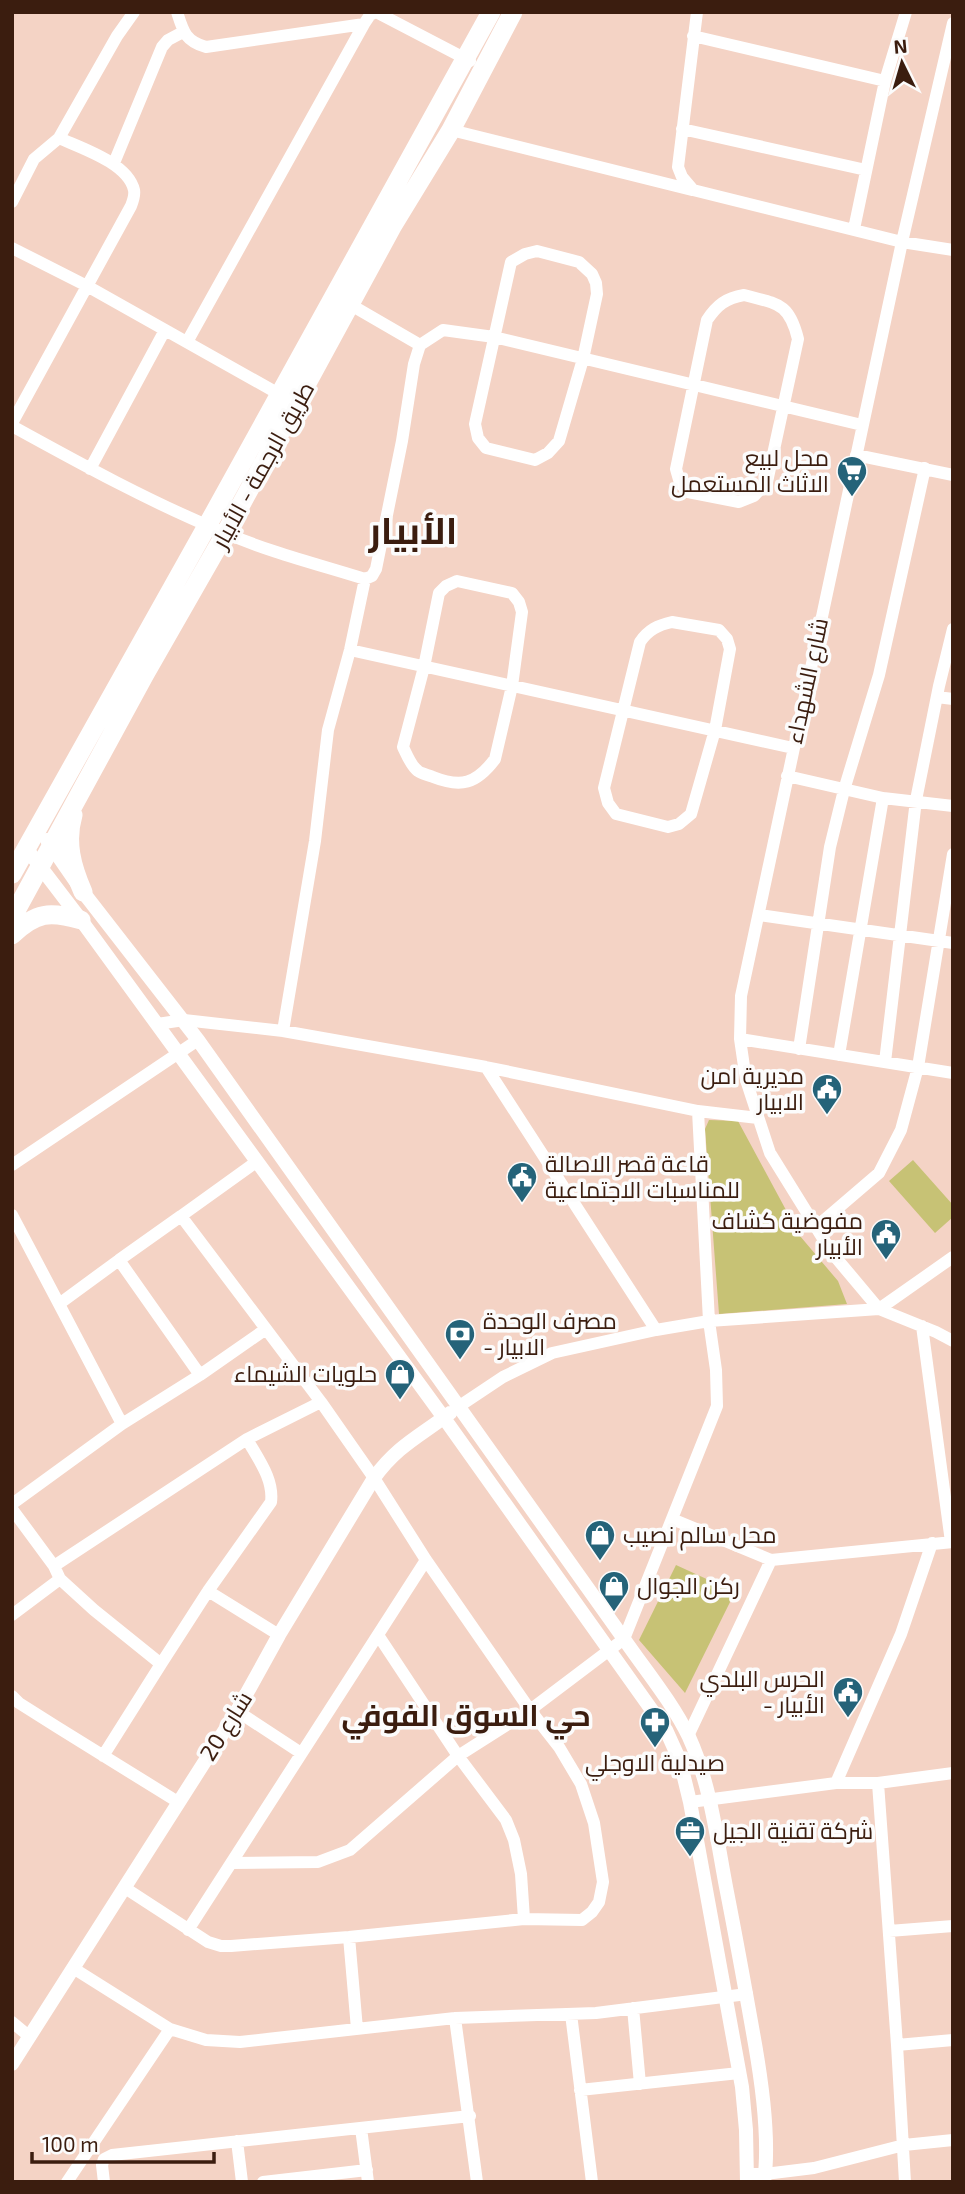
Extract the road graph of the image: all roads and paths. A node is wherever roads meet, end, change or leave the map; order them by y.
1 (134, 12) edge
2 (177, 12) edge
3 (491, 12) edge
4 (513, 12) edge
5 (697, 12) edge
6 (906, 12) edge
7 (953, 23) edge
8 (363, 24) junction
9 (183, 32) junction
10 (693, 36) junction
11 (475, 63) junction
12 (946, 79) edge
13 (885, 81) junction
14 (682, 129) junction
15 (451, 130) junction
16 (59, 138) junction
17 (114, 163) junction
18 (866, 170) junction
19 (693, 190) junction
20 (12, 202) edge
21 (853, 229) junction
22 (902, 242) junction
23 (12, 248) edge
24 (953, 250) edge
25 (87, 286) junction
26 (351, 305) junction
27 (165, 330) junction
28 (494, 337) junction
29 (187, 342) junction
30 (420, 345) junction
31 (583, 359) junction
32 (693, 385) junction
33 (279, 394) junction
34 (784, 406) junction
35 (12, 425) edge
36 (862, 425) junction
37 (856, 455) junction
38 (925, 468) junction
39 (90, 469) junction
40 (953, 475) edge
41 (216, 530) junction
42 (365, 579) junction
43 (953, 629) edge
44 (350, 650) junction
45 (424, 667) junction
46 (512, 686) junction
47 (937, 697) junction
48 (953, 699) edge
49 (624, 710) junction
50 (715, 730) junction
51 (793, 748) junction
52 (787, 776) junction
53 (844, 790) junction
54 (883, 798) junction
55 (916, 800) junction
56 (77, 801) junction
57 (953, 806) edge
58 (38, 828) junction
59 (51, 847) junction
60 (26, 848) junction
61 (953, 855) edge
62 (41, 865) junction
63 (12, 874) edge
64 (83, 892) junction
65 (759, 915) junction
66 (12, 918) edge
67 (81, 920) junction
68 (817, 924) junction
69 (859, 930) junction
70 (901, 934) junction
71 (12, 935) edge
72 (939, 941) junction
73 (953, 943) edge
74 (184, 1020) junction
75 (157, 1024) junction
76 (283, 1031) junction
77 (198, 1040) junction
78 (740, 1040) junction
79 (799, 1049) junction
80 (179, 1054) junction
81 (839, 1055) junction
82 (885, 1062) junction
83 (486, 1067) junction
84 (918, 1068) junction
85 (953, 1073) edge
86 (698, 1111) junction
87 (758, 1118) junction
88 (256, 1162) junction
89 (12, 1165) edge
90 (12, 1216) edge
91 (181, 1216) junction
92 (816, 1227) junction
93 (953, 1257) edge
94 (119, 1260) junction
95 (59, 1304) junction
96 (878, 1309) junction
97 (709, 1321) junction
98 (922, 1326) junction
99 (266, 1329) junction
100 (656, 1330) junction
101 (953, 1341) edge
102 (200, 1375) junction
103 (321, 1402) junction
104 (458, 1407) junction
105 (444, 1418) junction
106 (122, 1424) junction
107 (247, 1439) junction
108 (374, 1478) junction
109 (12, 1507) edge
110 (672, 1519) junction
111 (952, 1542) edge
112 (932, 1543) junction
113 (426, 1560) junction
114 (771, 1560) junction
115 (54, 1566) junction
116 (60, 1579) junction
117 (208, 1591) junction
118 (12, 1615) edge
119 (279, 1635) junction
120 (378, 1635) junction
121 (624, 1639) junction
122 (611, 1651) junction
123 (161, 1664) junction
124 (14, 1703) edge
125 (530, 1710) junction
126 (237, 1711) junction
127 (688, 1736) junction
128 (301, 1753) junction
129 (103, 1756) junction
130 (458, 1756) junction
131 (953, 1773) edge
132 (836, 1783) junction
133 (878, 1783) junction
134 (709, 1799) junction
135 (178, 1802) junction
136 (690, 1802) junction
137 (231, 1863) junction
138 (125, 1888) junction
139 (524, 1919) junction
140 (953, 1926) edge
141 (188, 1930) junction
142 (889, 1931) junction
143 (349, 1937) junction
144 (73, 1968) junction
145 (747, 1993) junction
146 (725, 1998) junction
147 (633, 2008) junction
148 (571, 2014) junction
149 (455, 2018) junction
150 (12, 2022) edge
151 (170, 2029) junction
152 (356, 2029) junction
153 (30, 2037) junction
154 (953, 2040) edge
155 (897, 2045) junction
156 (12, 2064) edge
157 (739, 2073) junction
158 (640, 2084) junction
159 (580, 2090) junction
160 (470, 2116) junction
161 (361, 2128) junction
162 (953, 2140) edge
163 (237, 2141) junction
164 (904, 2145) junction
165 (367, 2176) edge
166 (747, 2178) edge
167 (764, 2178) edge
168 (67, 2182) edge
169 (104, 2182) edge
170 (242, 2182) edge
171 (263, 2182) edge
172 (477, 2182) edge
173 (592, 2182) edge
174 (905, 2182) edge

1 - 16 street
2 - 9 street
3 - 11 highway, طريق الرجمة - الأبيار
4 - 11 highway, طريق الرجمة - الأبيار
5 - 10 street
6 - 13 street
7 - 12 street, شارع الشهداء
8 - 9 street
8 - 11 street
8 - 29 street
9 - 17 street
10 - 13 street
10 - 14 street
11 - 15 highway, طريق الرجمة - الأبيار
11 - 33 highway, طريق الرجمة - الأبيار
12 - 22 street, شارع الشهداء
13 - 18 street
14 - 18 street
14 - 19 street
15 - 19 street
15 - 26 highway, طريق الرجمة - الأبيار
16 - 17 street
16 - 20 street
17 - 25 street
18 - 21 street
19 - 21 street
21 - 22 street
22 - 24 street
22 - 36 street, شارع الشهداء
23 - 25 street
25 - 27 street
25 - 35 street
26 - 30 street
26 - 41 highway, طريق الرجمة - الأبيار
27 - 29 street
27 - 39 street
28 - 30 street
28 - 31 street
28 - 31 street
28 - 31 street
29 - 33 street
30 - 42 street
31 - 32 street
32 - 34 street
32 - 34 street
32 - 34 street
33 - 41 highway, طريق الرجمة - الأبيار
34 - 36 street
35 - 39 street
36 - 37 street, شارع الشهداء
37 - 38 street
37 - 51 street, شارع الشهداء
38 - 40 street
38 - 53 street
39 - 41 street
41 - 42 street
41 - 56 highway, طريق الرجمة - الأبيار
41 - 58 highway, طريق الرجمة - الأبيار
42 - 44 street
43 - 47 street
44 - 45 street
44 - 76 street
45 - 46 street
45 - 46 street
45 - 46 street
46 - 49 street
47 - 48 street
47 - 55 street
49 - 50 street
49 - 50 street
49 - 50 street
50 - 51 street
51 - 52 street, شارع الشهداء
52 - 53 street
52 - 65 street, شارع الشهداء
53 - 54 street
53 - 68 street
54 - 55 street
54 - 69 street
55 - 57 street
55 - 70 street
56 - 59 highway, طريق الرجمة - الأبيار
56 - 64 highway
58 - 59 street
58 - 60 highway, طريق الرجمة - الأبيار
59 - 62 highway, طريق الرجمة - الأبيار
59 - 64 street
60 - 62 street
60 - 63 highway, طريق الرجمة - الأبيار
61 - 72 street
62 - 66 highway, طريق الرجمة - الأبيار
62 - 67 street
64 - 74 street
65 - 68 street
65 - 78 street, شارع الشهداء
67 - 71 highway
67 - 75 street
68 - 69 street
68 - 79 street
69 - 70 street
69 - 81 street
70 - 72 street
70 - 82 street
72 - 73 street
72 - 84 street
74 - 75 street
74 - 76 street
74 - 77 street
75 - 80 street
76 - 83 street
77 - 80 street
77 - 104 street
78 - 79 street
78 - 87 street, شارع الشهداء
79 - 81 street
80 - 88 street
80 - 89 street
81 - 82 street
82 - 84 street
83 - 86 street
83 - 100 street
84 - 85 street
84 - 92 street
86 - 87 street
86 - 97 street
87 - 92 street, شارع الشهداء
88 - 91 street
88 - 105 street
90 - 95 street
91 - 94 street
91 - 99 street
92 - 96 street, شارع الشهداء
93 - 96 street
94 - 95 street
94 - 102 street
95 - 106 street
96 - 97 street
96 - 98 street
97 - 100 street
97 - 110 street
98 - 101 street
98 - 111 street
99 - 102 street
99 - 103 street
100 - 104 street
102 - 106 street
103 - 107 street
103 - 108 street
104 - 105 street, شارع 20
104 - 121 street
105 - 108 street, شارع 20
105 - 122 street
106 - 109 street
107 - 115 street
107 - 117 street
108 - 113 street
108 - 119 street, شارع 20
109 - 115 street
110 - 114 street
110 - 121 street
111 - 112 street
112 - 114 street
112 - 132 street
113 - 120 street
113 - 125 street
114 - 127 street
115 - 116 street
116 - 118 street
116 - 123 street
117 - 119 street
117 - 123 street
119 - 126 street, شارع 20
120 - 128 street
120 - 130 street
121 - 122 street
121 - 127 street
122 - 125 street
122 - 136 street
123 - 129 street
124 - 129 street
125 - 130 street
125 - 139 street
126 - 128 street
126 - 135 street, شارع 20
127 - 134 street
128 - 137 street
129 - 135 street
130 - 137 street
130 - 139 street
131 - 133 street
132 - 133 street
132 - 134 street
133 - 142 street
134 - 136 street
134 - 145 street
135 - 138 street, شارع 20
136 - 146 street
137 - 141 street
138 - 141 street
138 - 144 street, شارع 20
139 - 143 street
140 - 142 street
141 - 143 street
142 - 155 street
143 - 152 street
144 - 151 street
144 - 153 street, شارع 20
145 - 146 street
145 - 167 street
146 - 147 street
146 - 157 street
147 - 148 street
147 - 158 street
148 - 149 street
148 - 159 street
149 - 152 street
149 - 160 street
150 - 153 street
151 - 152 street
151 - 168 street
153 - 156 street, شارع 20
154 - 155 street
155 - 164 street
157 - 158 street
157 - 166 street
158 - 159 street
159 - 173 street
160 - 161 street
160 - 172 street
161 - 163 street
161 - 165 street
162 - 164 street
163 - 169 street
163 - 170 street
164 - 167 street
164 - 174 street
165 - 171 street
166 - 167 street

